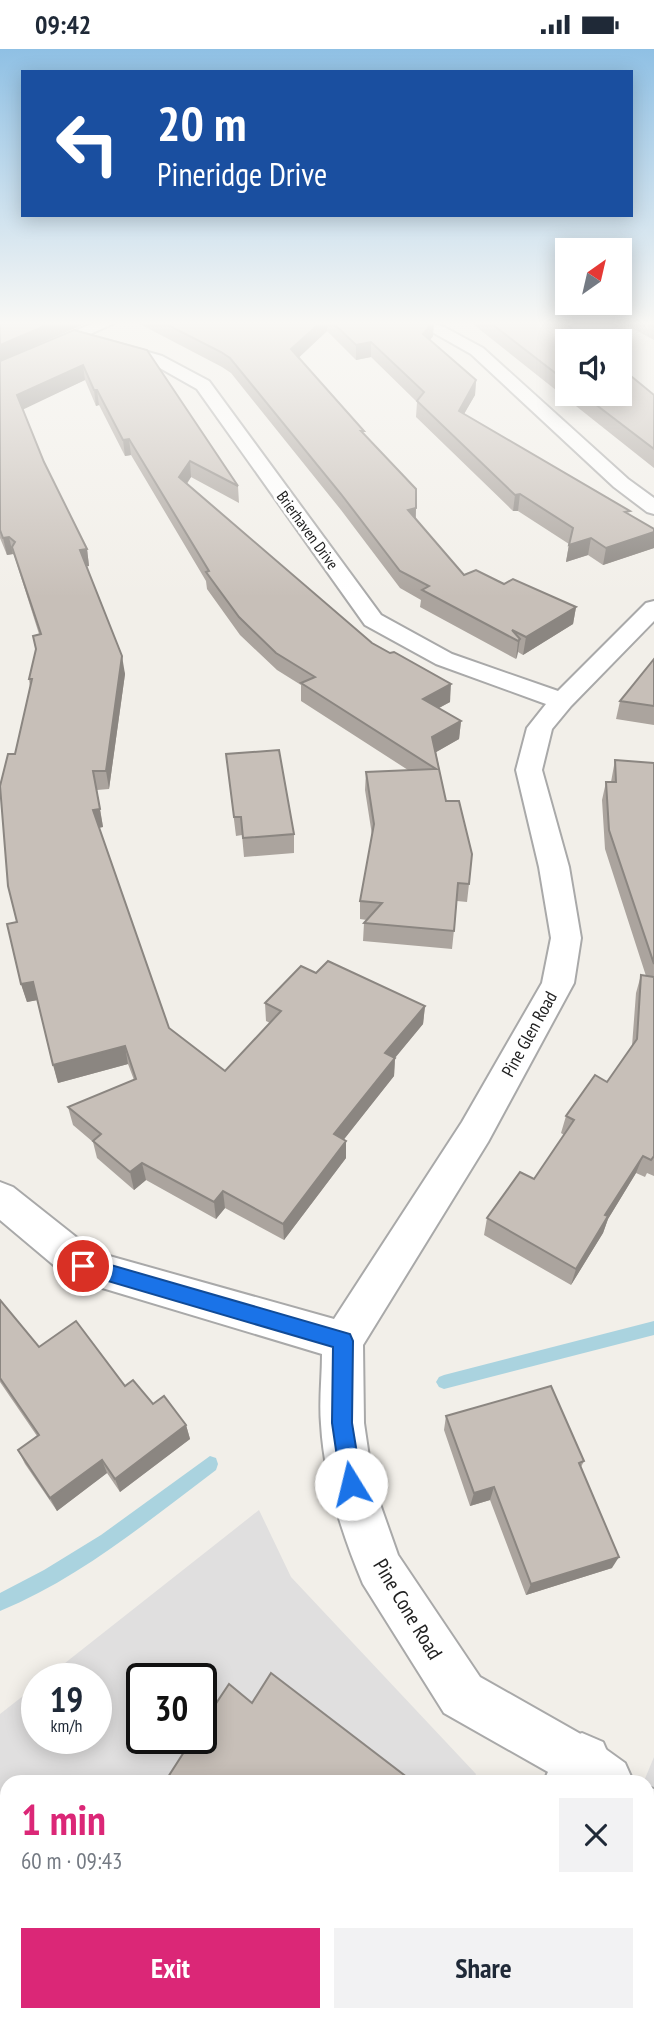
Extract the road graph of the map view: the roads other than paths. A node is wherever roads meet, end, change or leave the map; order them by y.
1 (223, 413) edge
2 (545, 413) edge
3 (654, 508) edge
4 (654, 608) edge
5 (562, 701) junction
6 (0, 1198) edge
7 (343, 1341) junction
8 (588, 1775) edge

1 - 5 street, Brierhaven Drive
2 - 3 street
4 - 5 street, Pine Glen Road
5 - 7 street, Pine Glen Road
6 - 7 street
7 - 8 street, Pine Cone Road

